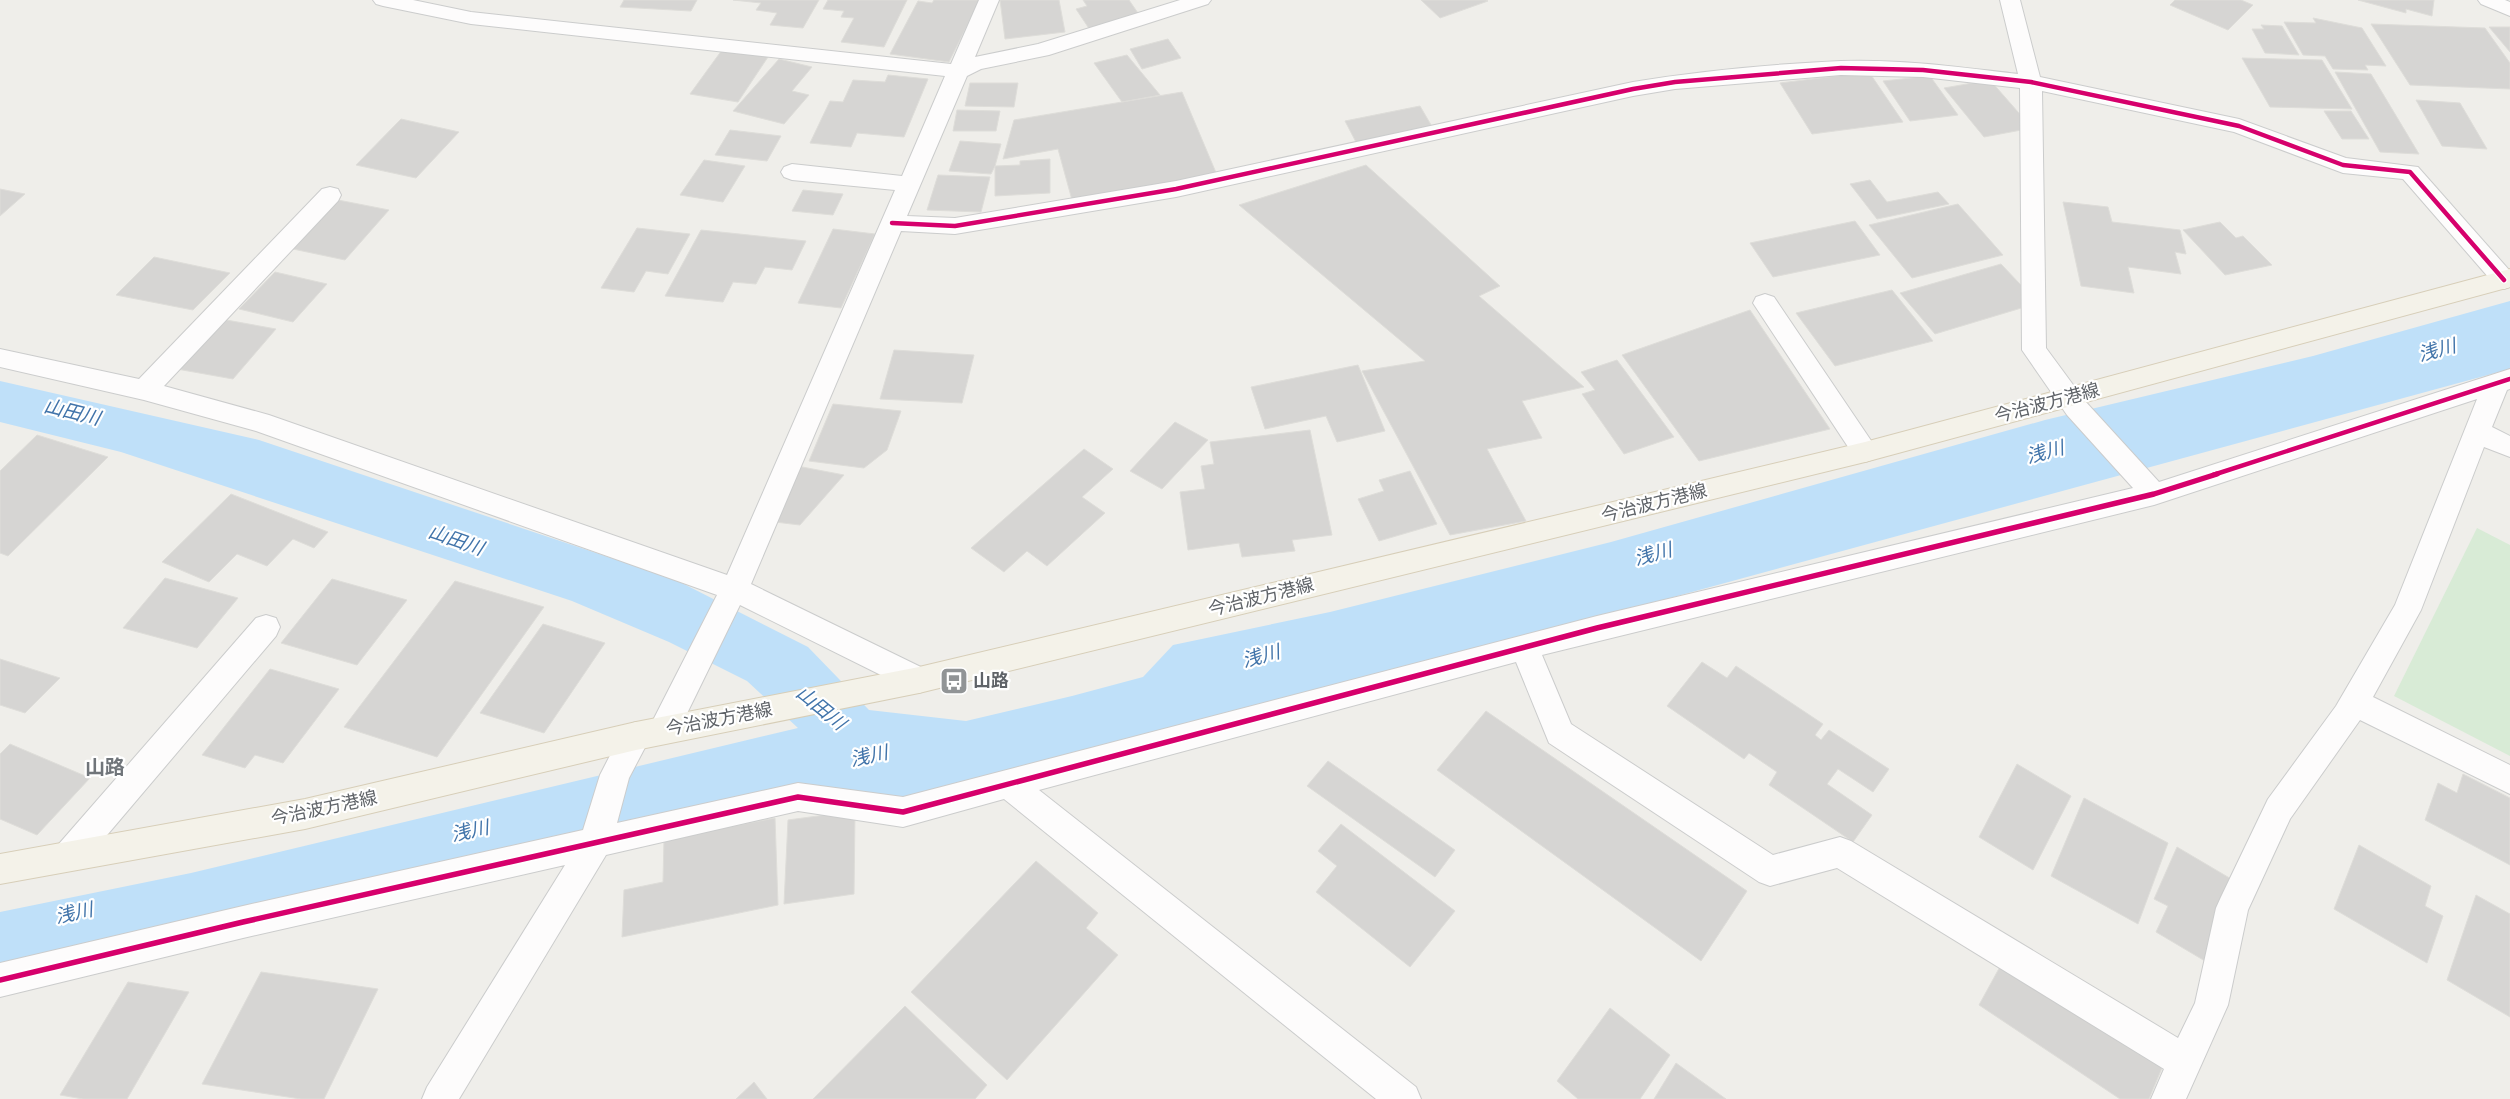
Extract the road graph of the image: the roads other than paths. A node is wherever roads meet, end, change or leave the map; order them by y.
1 (383, 0) edge
2 (989, 0) edge
3 (1201, 0) edge
4 (2010, 0) edge
5 (2488, 0) edge
6 (2510, 10) edge
7 (959, 71) junction
8 (2031, 82) junction
9 (792, 172) dead end
10 (909, 184) junction
11 (330, 195) dead end
12 (892, 223) junction
13 (2507, 279) edge
14 (1765, 303) dead end
15 (0, 358) edge
16 (2504, 381) edge
17 (144, 390) junction
18 (2072, 403) junction
19 (2477, 432) junction
20 (2510, 447) edge
21 (1865, 452) junction
22 (2150, 490) junction
23 (733, 590) junction
24 (266, 627) dead end
25 (1524, 647) junction
26 (919, 680) junction
27 (2354, 702) junction
28 (654, 731) junction
29 (2510, 780) edge
30 (1008, 784) junction
31 (595, 844) junction
32 (69, 856) junction
33 (0, 868) edge
34 (0, 980) edge
35 (2185, 1062) junction
36 (439, 1099) edge
37 (1404, 1099) edge
38 (2168, 1099) edge

1 - 7 street
2 - 7 street
3 - 7 street
4 - 8 street
5 - 6 street
7 - 10 street
8 - 12 street
8 - 13 street
8 - 18 street
9 - 10 street
10 - 12 street
11 - 17 street
12 - 23 street
13 - 18 main road, 今治波方港線
14 - 21 street
15 - 17 street
16 - 19 street
16 - 22 street
17 - 23 street
18 - 21 main road, 今治波方港線
18 - 22 street
19 - 20 street
19 - 27 street
21 - 26 main road, 今治波方港線
22 - 25 street
23 - 26 street
23 - 28 street
24 - 32 street
25 - 30 street
25 - 35 street
26 - 28 main road, 今治波方港線
27 - 29 street
27 - 35 street
28 - 31 street
28 - 32 main road, 今治波方港線
30 - 31 street
30 - 37 street
31 - 34 street
31 - 36 street
32 - 33 main road, 今治波方港線
35 - 38 street

